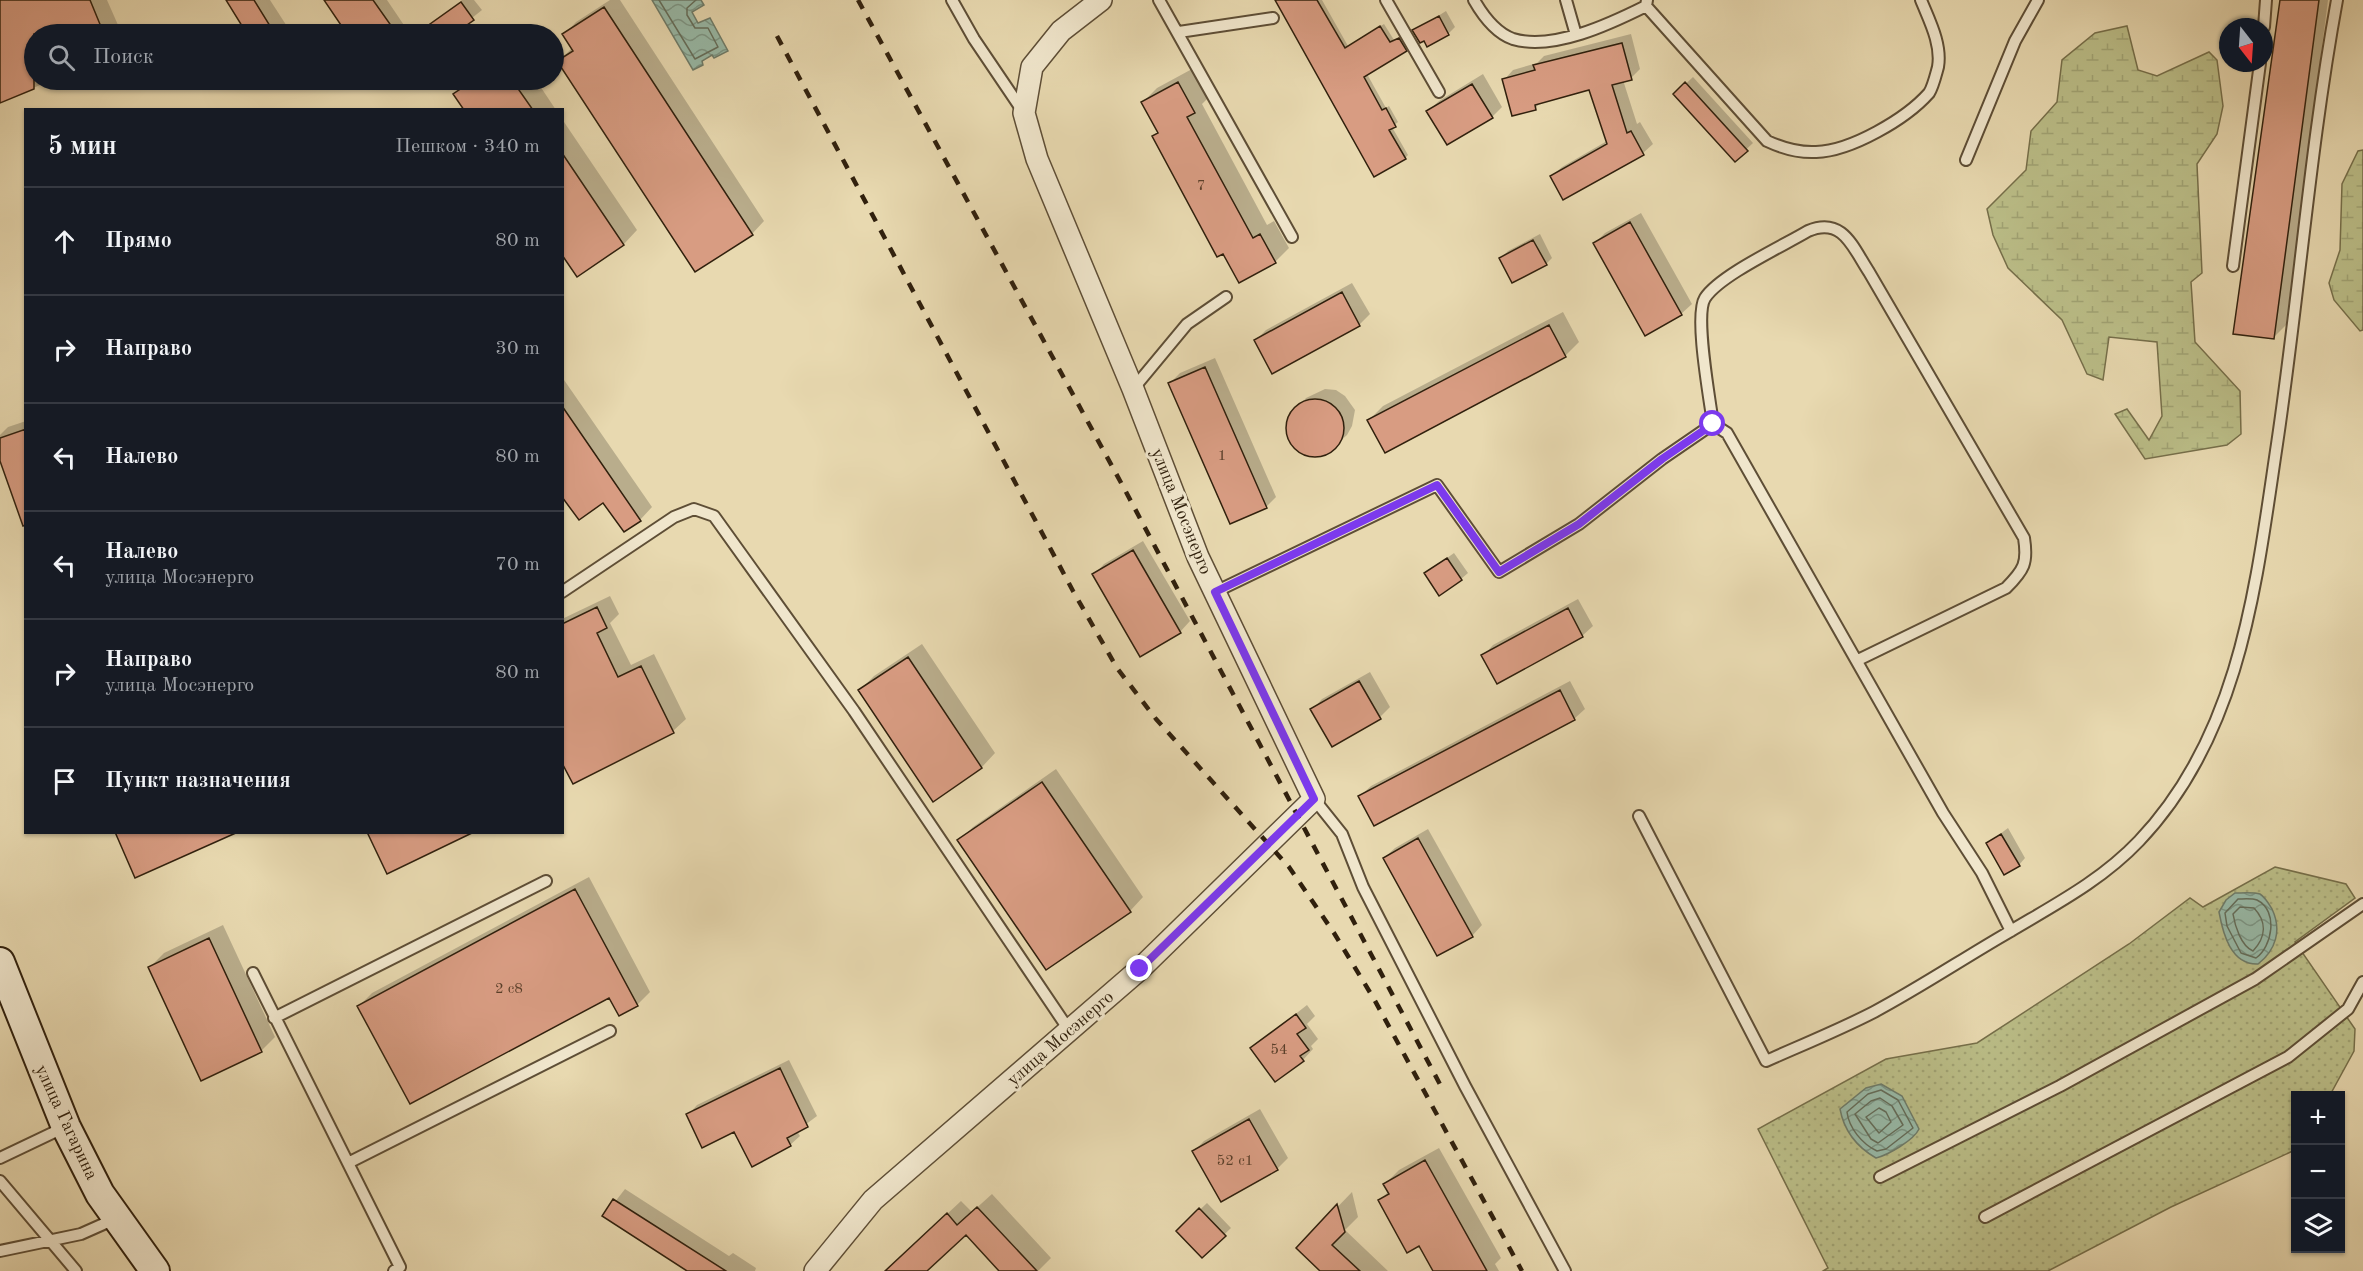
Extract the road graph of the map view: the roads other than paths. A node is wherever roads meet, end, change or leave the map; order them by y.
1 (952, 0) edge
2 (1101, 0) edge
3 (1159, 0) edge
4 (1386, 0) edge
5 (1474, 0) edge
6 (1566, 0) edge
7 (1921, 0) edge
8 (2038, 0) edge
9 (2266, 0) edge
10 (2337, 0) edge
11 (1646, 3) edge
12 (1274, 18) dead end
13 (2265, 18) edge
14 (1179, 32) junction
15 (1576, 36) junction
16 (2259, 72) edge
17 (1439, 92) dead end
18 (1024, 113) junction
19 (1966, 160) dead end
20 (1292, 237) dead end
21 (2233, 266) dead end
22 (1226, 297) dead end
23 (1133, 389) junction
24 (1713, 424) junction
25 (564, 591) edge
26 (1215, 592) junction
27 (1858, 660) junction
28 (1314, 799) junction
29 (1639, 816) dead end
30 (546, 881) dead end
31 (2363, 904) edge
32 (2011, 931) junction
33 (0, 962) edge
34 (253, 973) dead end
35 (2363, 982) edge
36 (274, 1018) junction
37 (1069, 1030) junction
38 (610, 1031) dead end
39 (66, 1127) junction
40 (0, 1158) edge
41 (348, 1163) junction
42 (1880, 1177) dead end
43 (0, 1181) edge
44 (117, 1217) junction
45 (1985, 1217) dead end
46 (50, 1240) junction
47 (0, 1251) edge
48 (76, 1271) edge
49 (154, 1271) edge
50 (394, 1271) edge
51 (815, 1271) edge
52 (1565, 1271) edge

1 - 18 lane
2 - 18 street, улица Мосэнерго
3 - 14 lane
4 - 17 lane
5 - 15 lane
6 - 15 lane
7 - 11 lane
8 - 19 lane
9 - 13 lane
10 - 32 lane
11 - 15 lane
12 - 14 lane
14 - 20 lane
16 - 21 lane
18 - 23 street, улица Мосэнерго
22 - 23 lane
23 - 26 street, улица Мосэнерго
24 - 26 lane
24 - 27 lane
24 - 27 lane
25 - 37 lane
26 - 28 street, улица Мосэнерго
27 - 32 lane
28 - 37 street, улица Мосэнерго
28 - 52 lane
29 - 32 lane
30 - 36 lane
31 - 42 lane
33 - 39 main road, улица Гагарина
34 - 36 lane
35 - 45 lane
36 - 41 lane
37 - 51 street, улица Мосэнерго
38 - 41 lane
39 - 40 lane
39 - 44 main road, улица Гагарина
41 - 50 lane
43 - 46 lane
44 - 46 lane
44 - 49 main road, улица Гагарина
46 - 47 lane
46 - 48 lane

